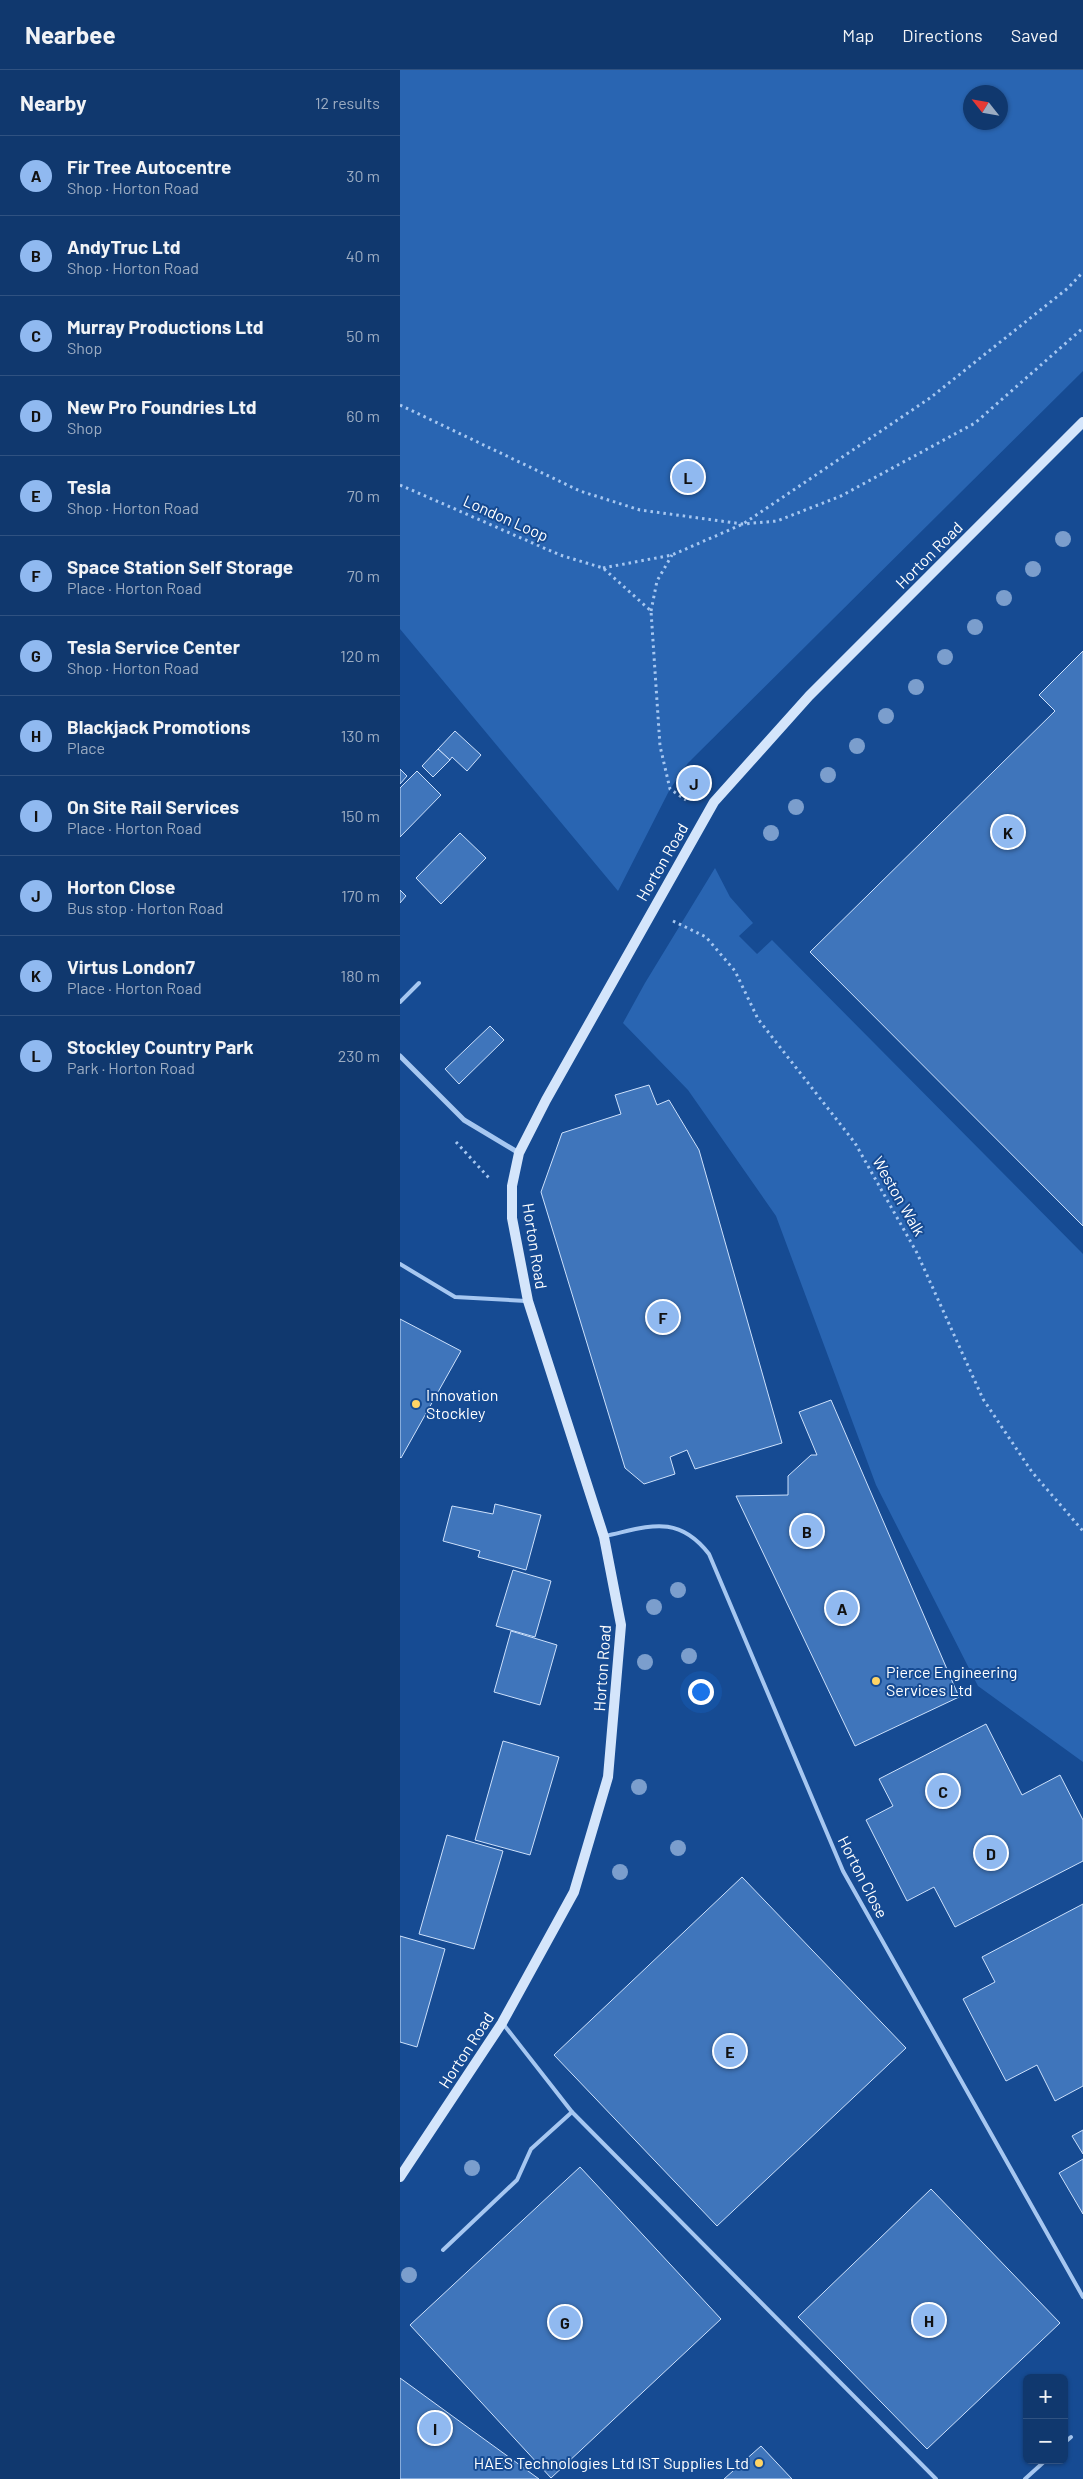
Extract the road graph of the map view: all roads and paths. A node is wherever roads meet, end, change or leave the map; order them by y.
1 (1083, 272) edge
2 (1083, 328) edge
3 (400, 405) edge
4 (1083, 422) edge
5 (400, 485) edge
6 (743, 524) junction
7 (672, 555) junction
8 (603, 568) junction
9 (651, 611) junction
10 (686, 800) dead end
11 (652, 909) junction
12 (419, 982) dead end
13 (400, 1002) edge
14 (400, 1056) edge
15 (519, 1153) junction
16 (400, 1264) edge
17 (528, 1301) junction
18 (1083, 1530) edge
19 (604, 1537) junction
20 (502, 2023) junction
21 (572, 2112) junction
22 (400, 2177) edge
23 (443, 2250) dead end
24 (1083, 2297) edge
25 (1071, 2437) dead end
26 (1068, 2440) edge
27 (1042, 2464) edge
28 (936, 2479) edge
29 (1025, 2479) edge

1 - 6 path
2 - 6 path
3 - 6 path
4 - 11 street, Horton Road
5 - 8 path, London Loop
6 - 7 path
7 - 8 path
7 - 9 path
8 - 9 path
9 - 10 path
11 - 15 street, Horton Road
11 - 18 path, Weston Walk
12 - 13 lane
14 - 15 street
15 - 17 street, Horton Road
16 - 17 lane
17 - 19 street, Horton Road
19 - 20 street, Horton Road
19 - 24 lane, Horton Close
20 - 21 lane
20 - 22 street, Horton Road
21 - 23 lane
21 - 28 lane
25 - 26 lane
27 - 29 lane

